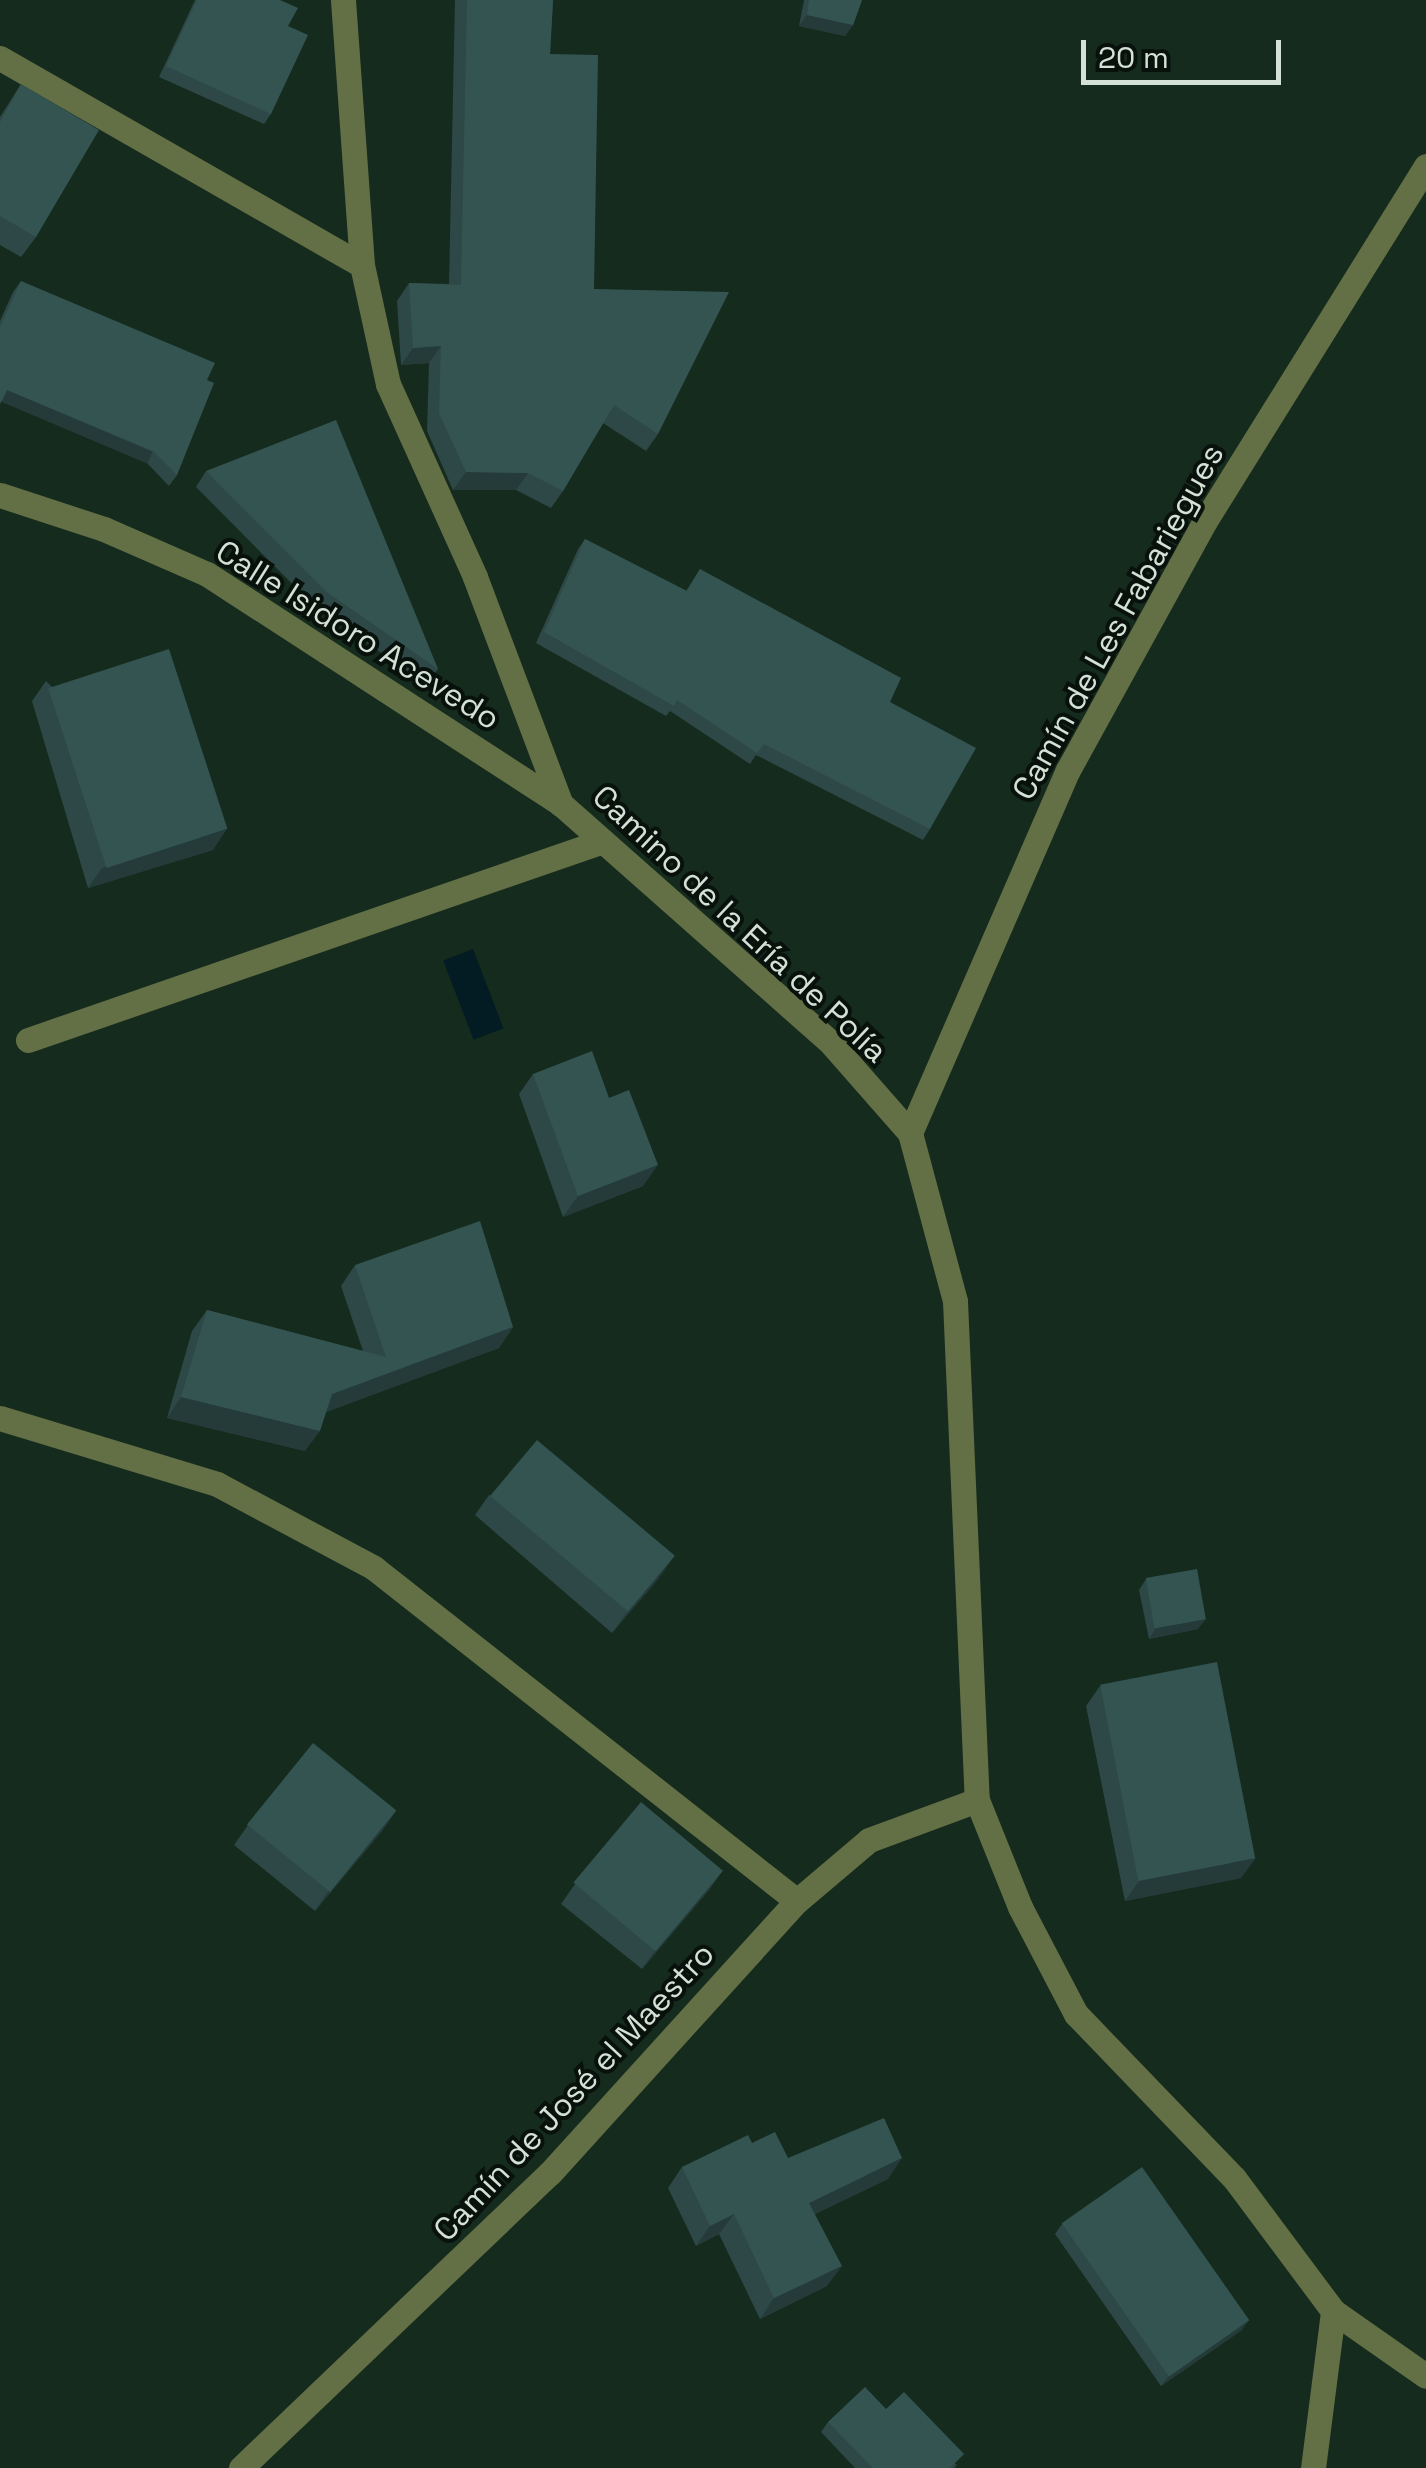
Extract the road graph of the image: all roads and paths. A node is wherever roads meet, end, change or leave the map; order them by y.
1 (343, 0) edge
2 (0, 58) edge
3 (1426, 166) edge
4 (362, 266) junction
5 (0, 495) edge
6 (561, 804) junction
7 (603, 841) junction
8 (28, 1040) dead end
9 (910, 1133) junction
10 (0, 1418) edge
11 (978, 1800) junction
12 (797, 1901) junction
13 (1333, 2311) junction
14 (1426, 2376) edge
15 (241, 2468) edge
16 (1313, 2468) edge

1 - 4 street, Camino de la Ería de Polía
2 - 4 street
3 - 9 street, Camín de Les Fabariegues
4 - 6 street, Camino de la Ería de Polía
5 - 6 street, Calle Isidoro Acevedo
6 - 7 street, Camino de la Ería de Polía
7 - 8 street
7 - 9 street, Camino de la Ería de Polía
9 - 11 street, Camino de la Ería de Polía
10 - 12 street
11 - 12 street, Camín de José el Maestro
11 - 13 street, Camino de la Ería de Polía
12 - 15 street, Camín de José el Maestro
13 - 14 street, Camino de la Ería de Polía
13 - 16 street

